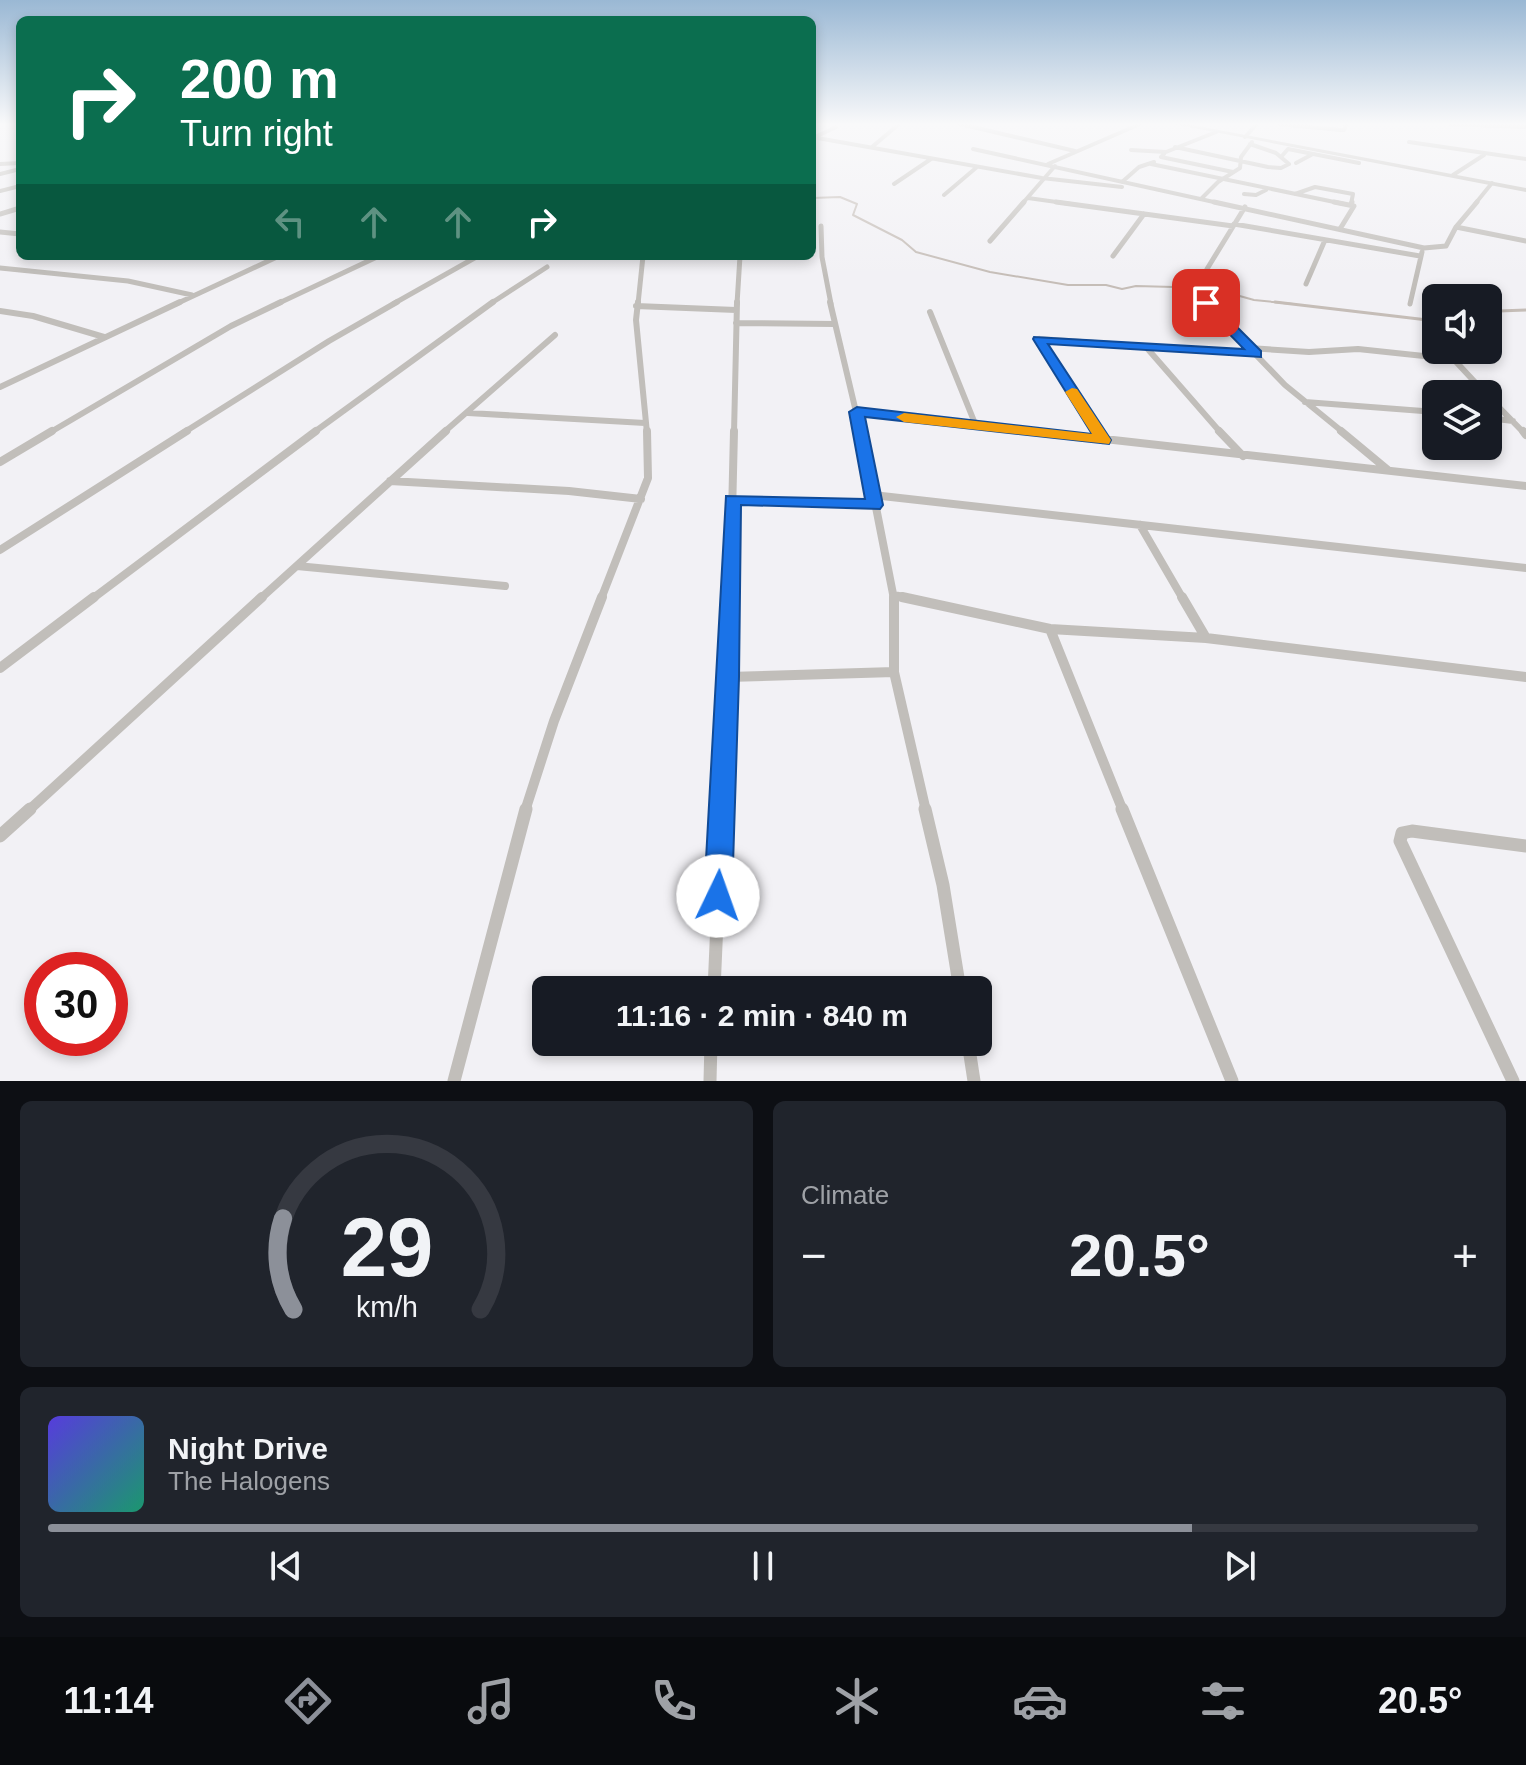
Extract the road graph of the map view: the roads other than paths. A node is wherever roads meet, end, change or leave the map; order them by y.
1 (908, 174) edge
2 (968, 174) edge
3 (1021, 174) edge
4 (1046, 174) edge
5 (1090, 174) edge
6 (1131, 174) edge
7 (1197, 174) edge
8 (1230, 174) edge
9 (1450, 174) edge
10 (1453, 175) joint
11 (1042, 178) junction
12 (1222, 180) junction
13 (1122, 182) junction
14 (1492, 183) junction
15 (894, 184) dead end
16 (1526, 190) edge
17 (1278, 191) junction
18 (1170, 192) junction
19 (1244, 194) dead end
20 (1294, 194) junction
21 (944, 195) dead end
22 (1028, 198) junction
23 (1202, 198) junction
24 (1351, 205) junction
25 (1245, 207) junction
26 (1144, 214) junction
27 (1234, 225) junction
28 (821, 226) dead end
29 (1456, 227) junction
30 (1340, 229) junction
31 (1358, 234) junction
32 (1325, 240) junction
33 (990, 241) dead end
34 (1526, 241) edge
35 (1354, 244) junction
36 (1424, 248) junction
37 (1113, 256) dead end
38 (1420, 256) junction
39 (270, 260) edge
40 (371, 260) edge
41 (471, 260) edge
42 (642, 260) edge
43 (740, 260) edge
44 (547, 267) dead end
45 (0, 268) edge
46 (1207, 269) dead end
47 (1306, 284) dead end
48 (193, 295) junction
49 (1206, 303) dead end
50 (1410, 305) dead end
51 (636, 306) junction
52 (736, 310) junction
53 (0, 311) edge
54 (930, 312) dead end
55 (736, 323) junction
56 (834, 324) junction
57 (555, 335) dead end
58 (105, 337) junction
59 (1146, 347) junction
60 (1249, 348) junction
61 (1256, 354) junction
62 (1422, 356) edge
63 (1457, 364) edge
64 (1472, 380) edge
65 (0, 381) edge
66 (10, 382) junction
67 (0, 387) edge
68 (1304, 402) junction
69 (1502, 410) edge
70 (1422, 411) edge
71 (857, 412) junction
72 (468, 413) junction
73 (1502, 420) edge
74 (1513, 421) junction
75 (645, 423) junction
76 (976, 426) junction
77 (1526, 435) edge
78 (1103, 440) junction
79 (1244, 457) junction
80 (0, 462) edge
81 (1390, 471) junction
82 (390, 481) junction
83 (1526, 486) edge
84 (641, 499) junction
85 (732, 500) junction
86 (874, 500) junction
87 (1140, 525) junction
88 (0, 550) edge
89 (297, 566) junction
90 (1526, 568) edge
91 (505, 586) dead end
92 (894, 595) junction
93 (1050, 629) junction
94 (1206, 638) junction
95 (0, 668) edge
96 (894, 672) junction
97 (728, 677) junction
98 (1526, 677) edge
99 (0, 836) edge
100 (1526, 846) edge
101 (715, 976) edge
102 (958, 976) edge
103 (711, 1056) edge
104 (970, 1056) edge
105 (454, 1081) edge
106 (710, 1081) edge
107 (974, 1081) edge
108 (1232, 1081) edge
109 (1513, 1081) edge

1 - 15 street
2 - 21 street
3 - 11 street
4 - 11 street
5 - 13 street
6 - 13 street
7 - 12 street
8 - 12 street
9 - 10 street
10 - 14 street
11 - 18 street
11 - 22 street
12 - 17 street
12 - 23 street
13 - 18 street
14 - 16 street
14 - 29 street
17 - 19 street
17 - 20 street
18 - 23 street
20 - 24 street
20 - 24 street
22 - 26 street
22 - 33 street
23 - 25 street
24 - 30 street
25 - 27 street
25 - 30 street
26 - 27 street
26 - 37 street
27 - 32 street
27 - 46 street
28 - 56 street
29 - 34 street
29 - 36 street
30 - 31 street
31 - 35 street
31 - 36 street
32 - 35 street
32 - 47 street
35 - 38 street
36 - 38 street
38 - 50 street
39 - 48 street
40 - 80 street
41 - 88 street
42 - 51 street
43 - 52 street
44 - 95 street
45 - 48 street
48 - 58 street
49 - 60 street
51 - 52 street
51 - 75 street
52 - 55 street
53 - 58 street
54 - 76 street
55 - 56 street
55 - 85 street
56 - 71 street
57 - 72 street
58 - 66 street
59 - 61 street
59 - 78 street
59 - 79 street
60 - 61 street
60 - 62 street
61 - 68 street
63 - 64 street
65 - 66 street
66 - 67 street
68 - 70 street
68 - 81 street
69 - 74 street
71 - 76 street
71 - 86 street
72 - 75 street
72 - 82 street
73 - 74 street
74 - 77 street
75 - 84 street
76 - 78 street
78 - 79 street
79 - 81 street
81 - 83 street
82 - 84 street
82 - 89 street
84 - 105 street
85 - 86 street
85 - 97 street
86 - 87 street
86 - 92 street
87 - 90 street
87 - 94 street
89 - 91 street
89 - 99 street
92 - 93 street
92 - 96 street
93 - 94 street
93 - 108 street
94 - 98 street
96 - 97 street
96 - 102 street
97 - 101 street
100 - 109 street
103 - 106 street
104 - 107 street

